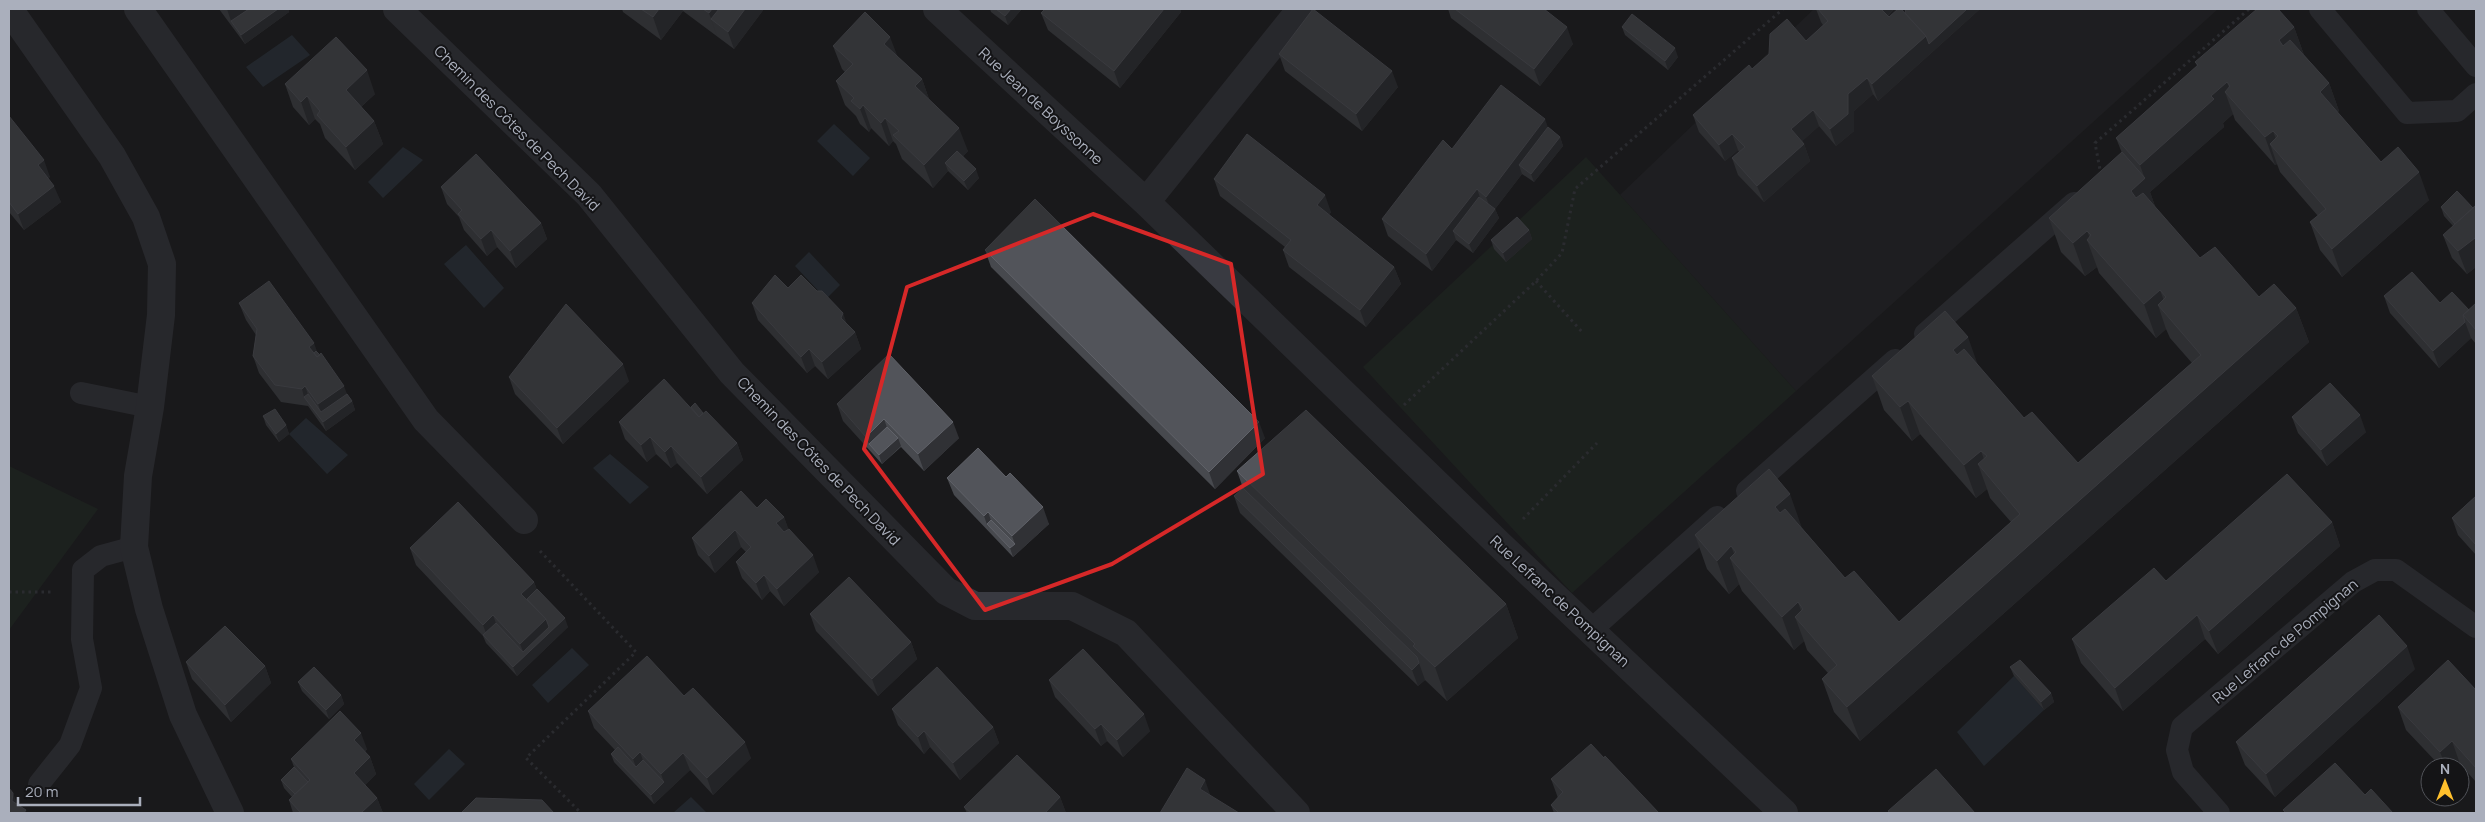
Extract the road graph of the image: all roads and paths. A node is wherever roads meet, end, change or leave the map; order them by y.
1 (9, 9) edge
2 (138, 9) edge
3 (397, 9) edge
4 (937, 9) edge
5 (1301, 9) edge
6 (1783, 9) edge
7 (2249, 9) edge
8 (2320, 9) edge
9 (2428, 9) edge
10 (2476, 66) edge
11 (2476, 94) edge
12 (2102, 178) joint
13 (1146, 202) junction
14 (1536, 281) junction
15 (1583, 333) dead end
16 (1338, 386) joint
17 (81, 393) dead end
18 (150, 407) junction
19 (1379, 428) junction
20 (1598, 443) dead end
21 (524, 520) joint
22 (1498, 544) junction
23 (134, 547) junction
24 (82, 590) junction
25 (9, 592) edge
26 (2476, 627) edge
27 (1591, 630) junction
28 (39, 784) dead end
29 (230, 813) edge
30 (581, 813) edge
31 (1296, 813) edge
32 (1784, 813) edge
33 (2219, 813) edge

1 - 18 street
2 - 21 street
3 - 31 street, Chemin des Côtes de Pech David
4 - 13 street, Rue Jean de Boyssonne
5 - 13 street
6 - 14 path
7 - 12 path
8 - 11 lane
9 - 10 lane
12 - 27 lane
13 - 16 street, Rue Jean de Boyssonne
14 - 15 path
14 - 19 path
16 - 19 street, Rue Lefranc de Pompignan
17 - 18 lane
18 - 23 street
19 - 22 street, Rue Lefranc de Pompignan
20 - 22 path
21 - 30 path
22 - 27 street, Rue Lefranc de Pompignan
23 - 24 lane
23 - 29 street
24 - 25 path
24 - 28 lane
26 - 33 lane, Rue Lefranc de Pompignan
27 - 32 street, Rue Lefranc de Pompignan

